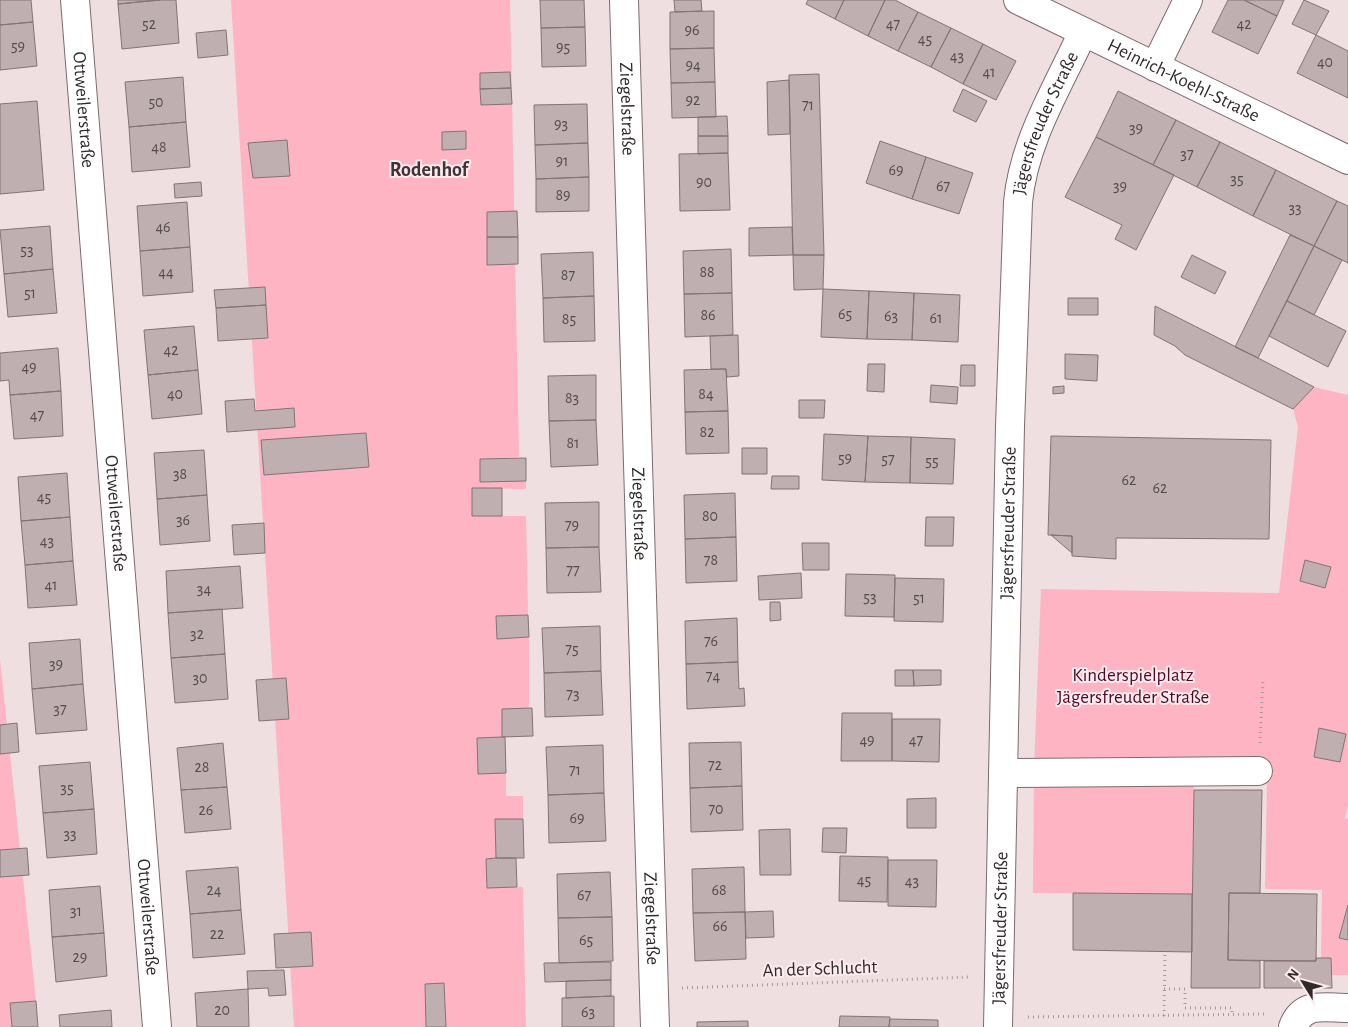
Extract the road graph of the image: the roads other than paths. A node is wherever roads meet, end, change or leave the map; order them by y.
1 (75, 0) edge
2 (624, 0) edge
3 (1018, 0) edge
4 (1188, 0) edge
5 (1083, 32) junction
6 (1155, 67) junction
7 (1348, 160) edge
8 (1258, 771) road end
9 (1003, 774) junction
10 (1348, 1008) edge
11 (1295, 1022) edge
12 (157, 1027) edge
13 (655, 1027) edge
14 (998, 1027) edge

1 - 12 street, Ottweilerstraße
2 - 13 street, Ziegelstraße
3 - 5 street, Heinrich-Koehl-Straße
4 - 6 street
5 - 6 street, Heinrich-Koehl-Straße
5 - 9 street, Jägersfreuder Straße
6 - 7 street, Heinrich-Koehl-Straße
8 - 9 street
9 - 14 street, Jägersfreuder Straße
10 - 11 street

